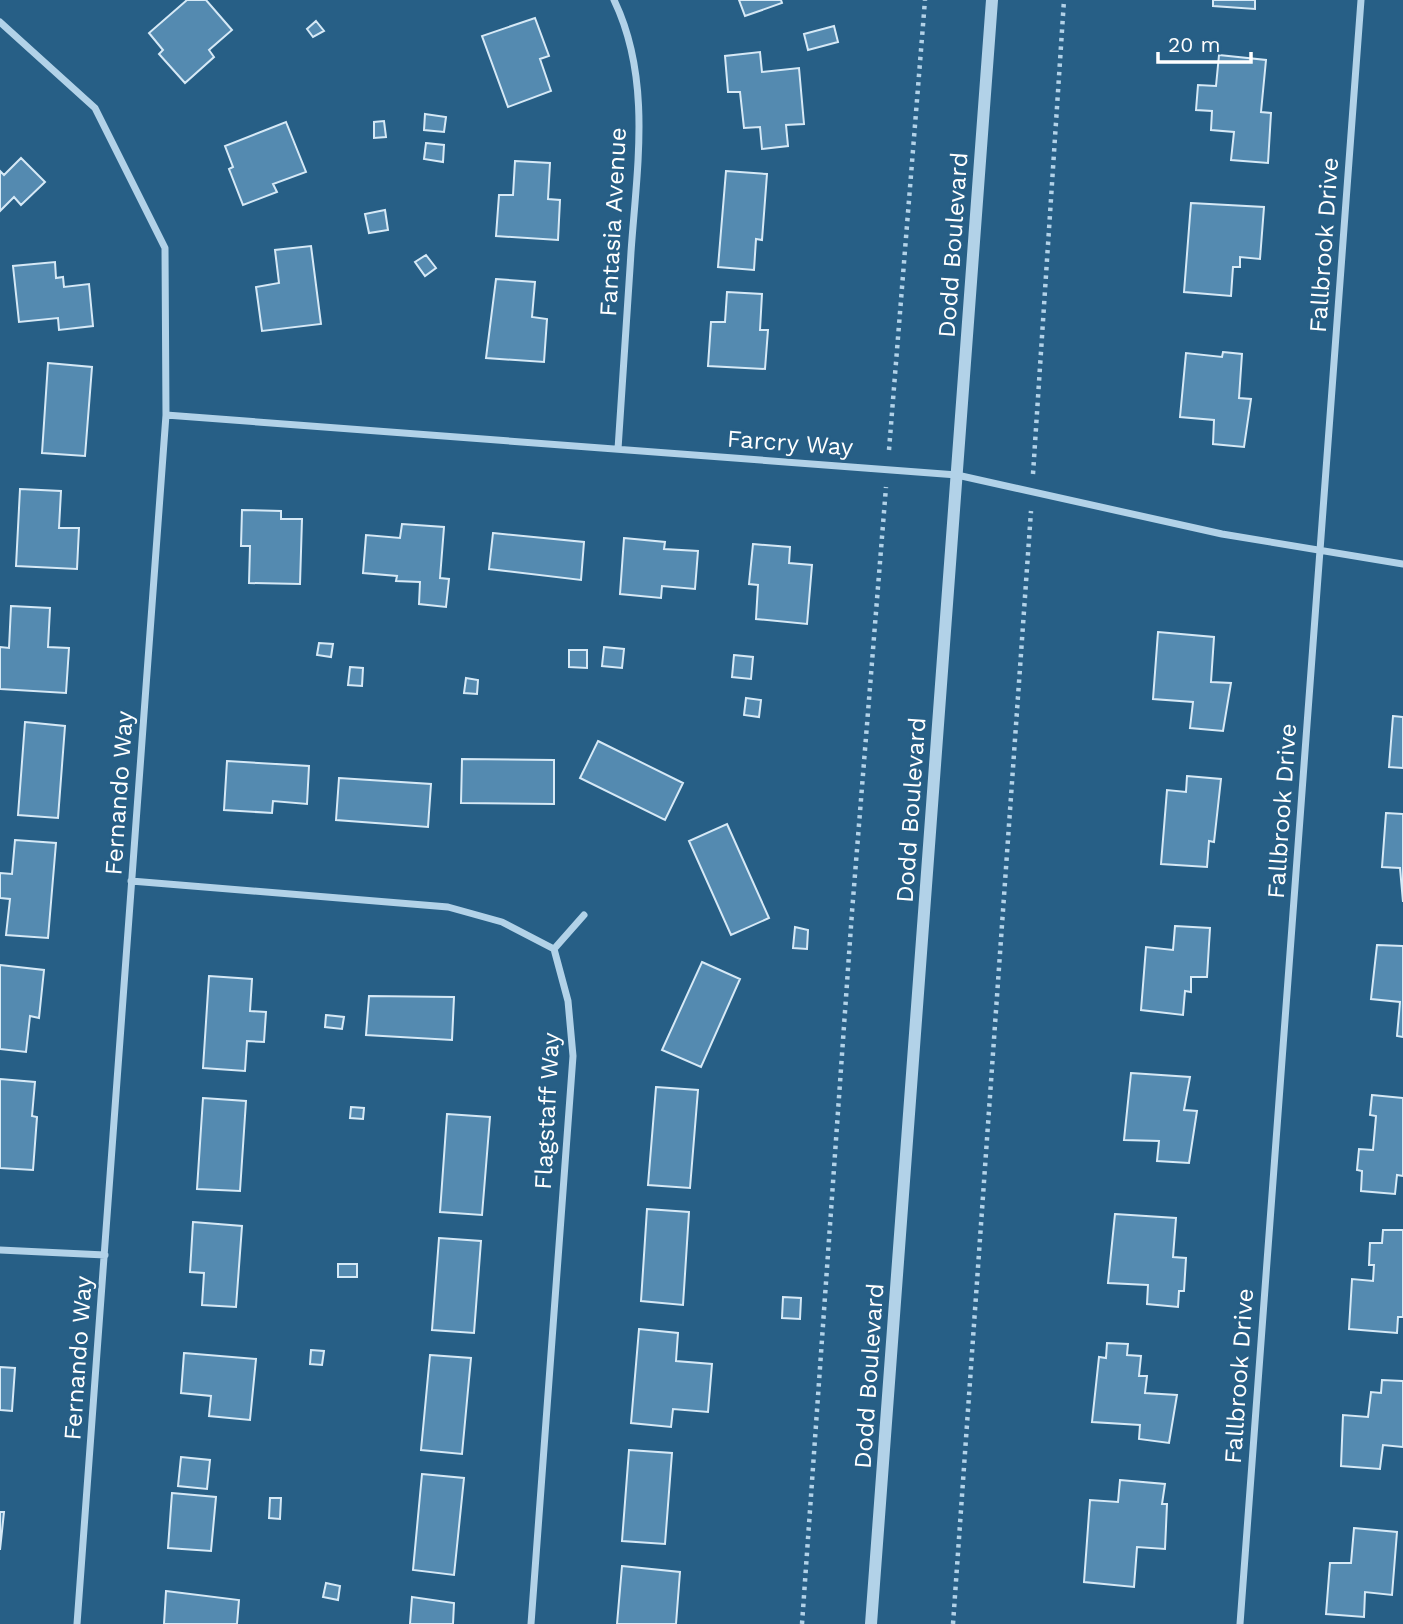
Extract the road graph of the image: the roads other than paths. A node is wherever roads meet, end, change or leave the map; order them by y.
1 (614, 0) edge
2 (992, 0) edge
3 (1361, 0) edge
4 (0, 22) edge
5 (166, 415) junction
6 (618, 449) junction
7 (957, 475) junction
8 (1321, 552) junction
9 (1403, 564) edge
10 (131, 881) junction
11 (584, 915) dead end
12 (554, 948) junction
13 (0, 1250) edge
14 (105, 1255) junction
15 (77, 1624) edge
16 (531, 1624) edge
17 (871, 1624) edge
18 (1240, 1624) edge

1 - 6 street, Fantasia Avenue
2 - 7 street, Dodd Boulevard
3 - 8 street, Fallbrook Drive
4 - 5 street, Fernando Way
5 - 6 street, Farcry Way
5 - 10 street, Fernando Way
6 - 7 street, Farcry Way
7 - 8 street, Farcry Way
7 - 17 street, Dodd Boulevard
8 - 9 street, Farcry Way
8 - 18 street, Fallbrook Drive
10 - 12 street
10 - 14 street, Fernando Way
11 - 12 street
12 - 16 street, Flagstaff Way
13 - 14 street
14 - 15 street, Fernando Way

